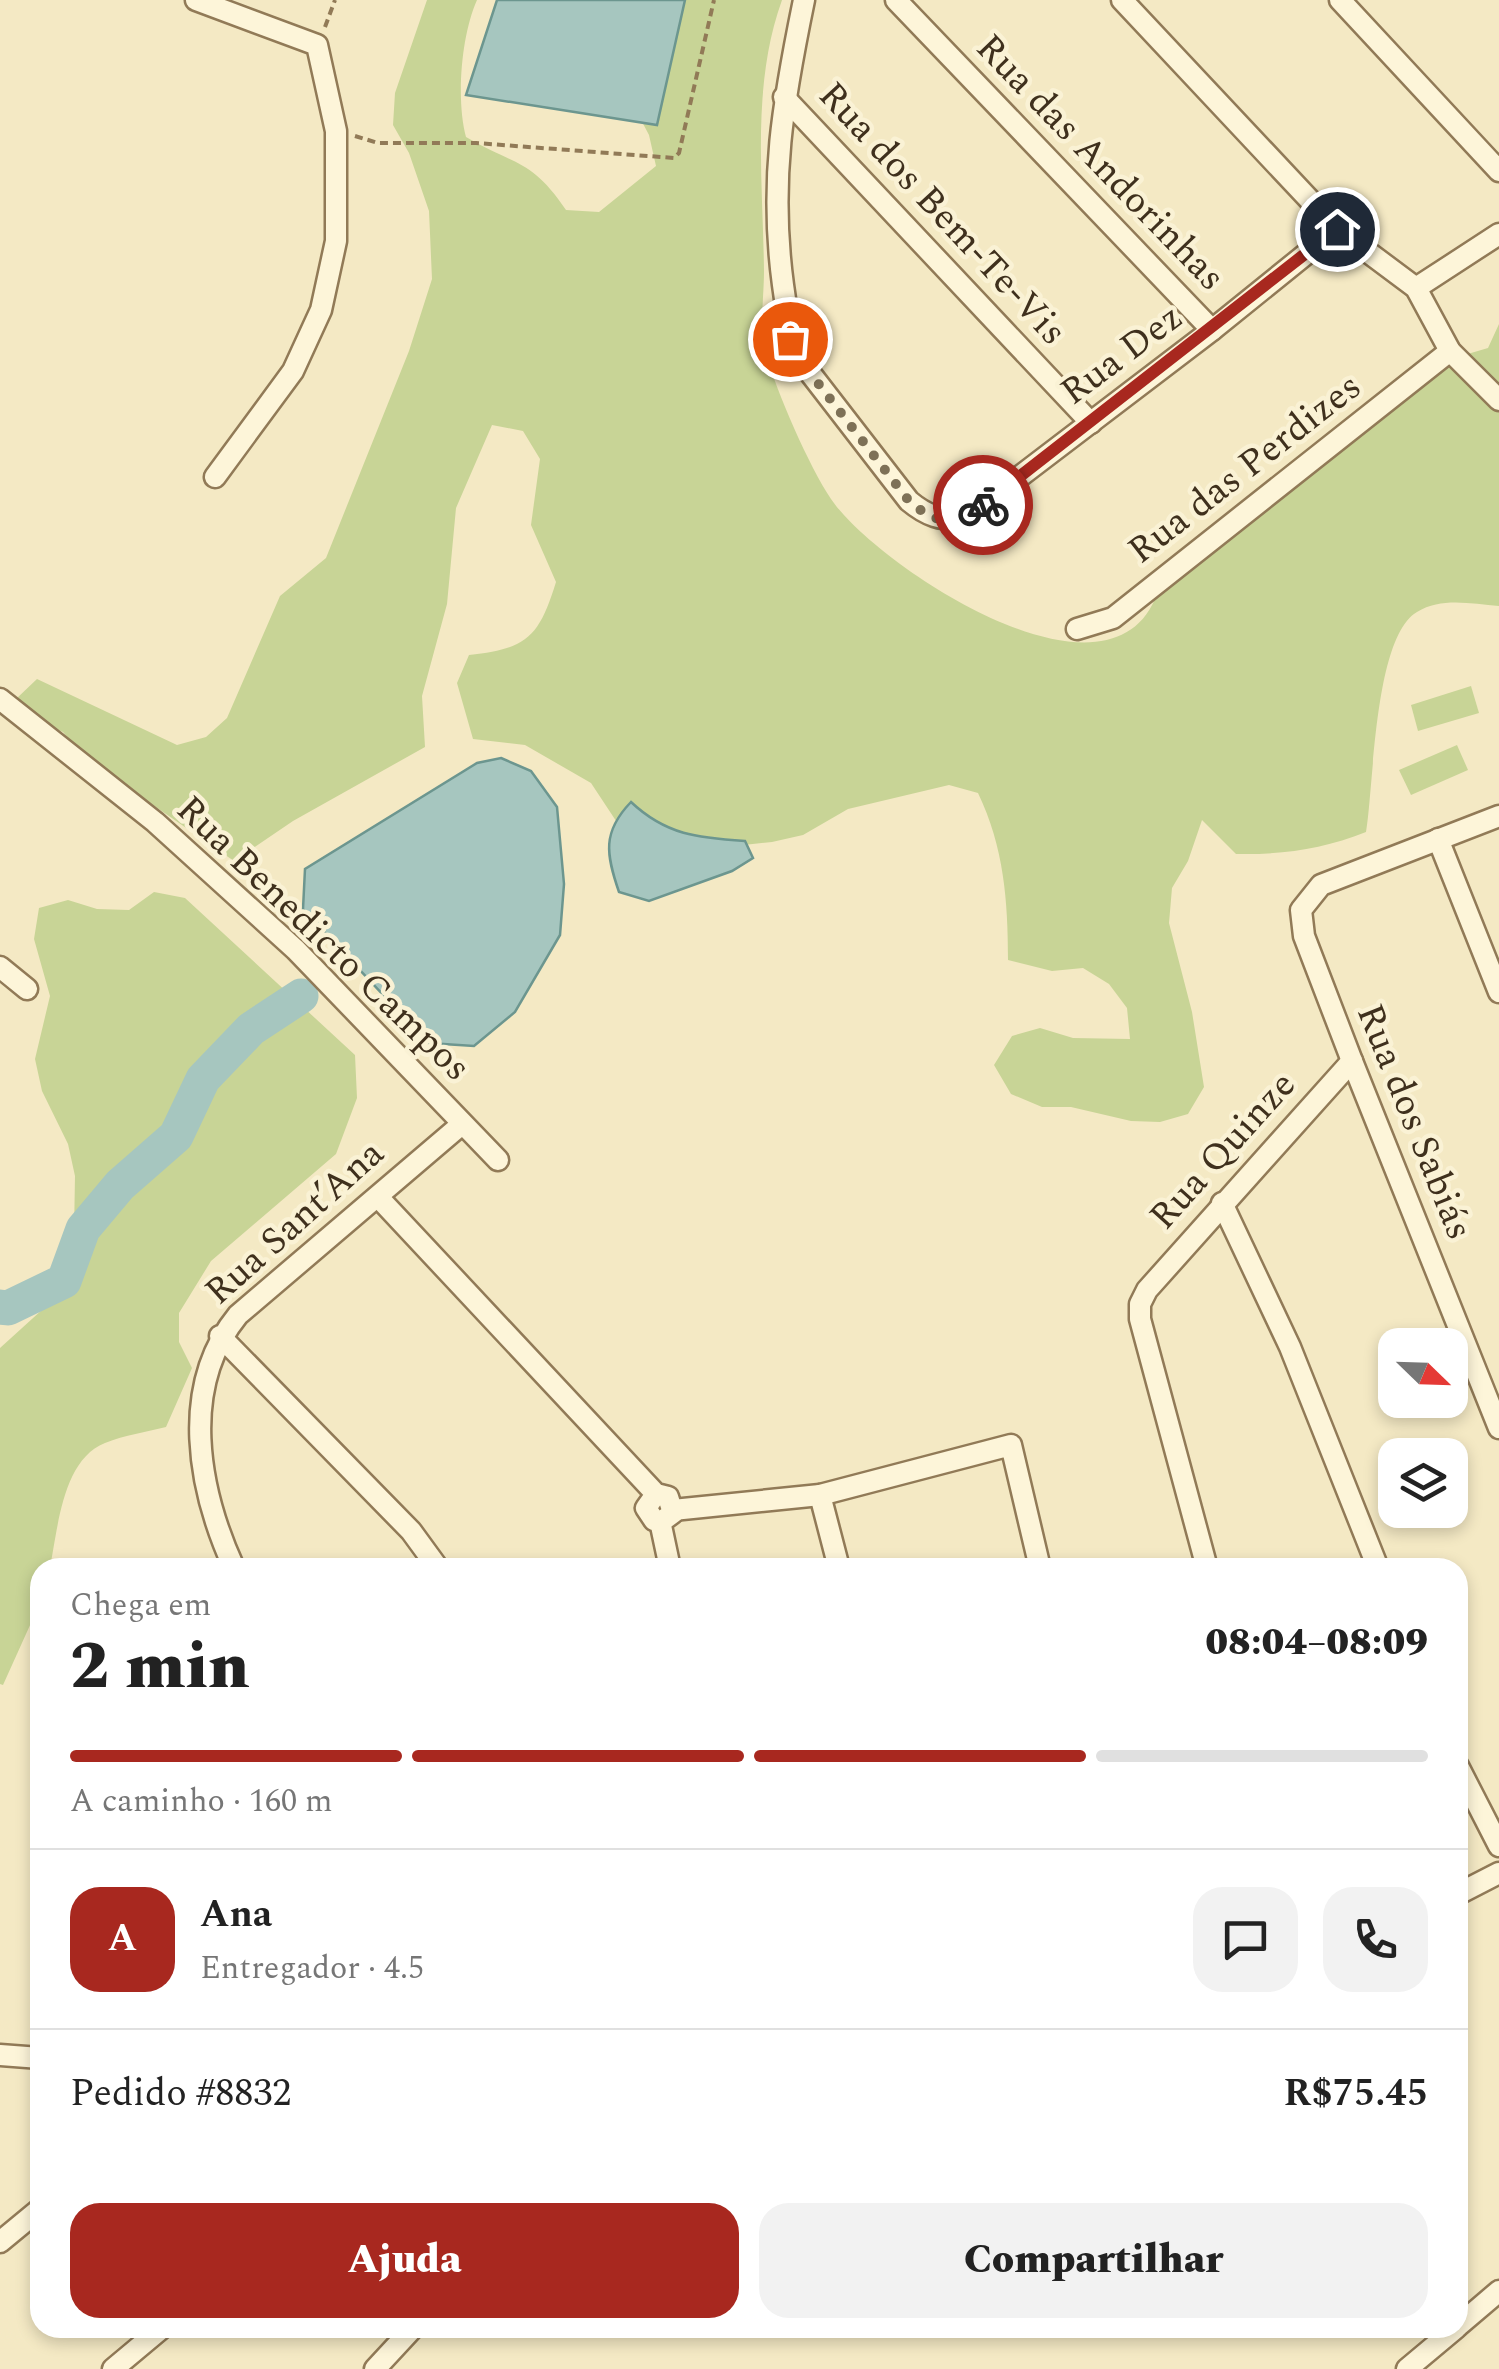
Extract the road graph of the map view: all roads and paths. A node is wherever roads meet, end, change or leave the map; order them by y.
1 (196, 0) edge
2 (335, 0) edge
3 (714, 0) edge
4 (804, 0) edge
5 (896, 0) edge
6 (1122, 0) edge
7 (1340, 0) edge
8 (317, 45) junction
9 (784, 97) junction
10 (336, 130) junction
11 (1499, 171) edge
12 (1337, 229) junction
13 (1499, 234) edge
14 (1416, 288) junction
15 (1212, 330) junction
16 (1450, 351) junction
17 (1499, 400) edge
18 (1091, 423) junction
19 (215, 476) dead end
20 (1077, 629) dead end
21 (0, 699) edge
22 (1499, 816) edge
23 (1438, 840) junction
24 (0, 967) edge
25 (27, 989) dead end
26 (1499, 992) edge
27 (1352, 1061) junction
28 (462, 1124) junction
29 (498, 1160) dead end
30 (378, 1197) junction
31 (1222, 1203) junction
32 (220, 1336) junction
33 (1499, 1428) edge
34 (820, 1494) junction
35 (666, 1516) junction
36 (229, 1558) edge
37 (431, 1558) edge
38 (669, 1558) edge
39 (836, 1558) edge
40 (1038, 1558) edge
41 (1204, 1558) edge
42 (1374, 1558) edge
43 (1468, 1786) edge
44 (1499, 1846) edge
45 (1499, 1873) edge
46 (1468, 1889) edge
47 (0, 2056) edge
48 (30, 2058) edge
49 (30, 2217) edge
50 (0, 2242) edge
51 (1499, 2291) edge
52 (1468, 2318) edge
53 (150, 2338) edge
54 (404, 2338) edge
55 (1444, 2338) edge
56 (113, 2369) edge
57 (375, 2369) edge
58 (1407, 2369) edge

1 - 8 street
2 - 8 path
3 - 10 path
4 - 9 street
5 - 15 street, Rua das Andorinhas
6 - 12 street
7 - 11 street
8 - 10 street
9 - 18 street, Rua dos Bem-Te-Vis
9 - 18 street, Rua Dez
10 - 19 street
12 - 14 street
12 - 15 street, Rua Dez
13 - 14 street
14 - 16 street
15 - 18 street, Rua Dez
16 - 17 street
16 - 20 street, Rua das Perdizes
21 - 28 street, Rua Benedicto Campos
22 - 23 street
23 - 26 street
23 - 27 street, Rua dos Sabiás
24 - 25 street
27 - 31 street, Rua Quinze
27 - 33 street, Rua dos Sabiás
28 - 29 street, Rua Benedicto Campos
28 - 30 street, Rua Sant’Ana
30 - 32 street, Rua Sant’Ana
30 - 35 street
31 - 41 street, Rua Quinze
31 - 42 street
32 - 36 street, Rua Sant’Ana
32 - 37 street
34 - 35 street
34 - 39 street
34 - 40 street
35 - 38 street
43 - 44 street
45 - 46 street
47 - 48 street
49 - 50 street
51 - 52 street
53 - 56 street
54 - 57 street
55 - 58 street

